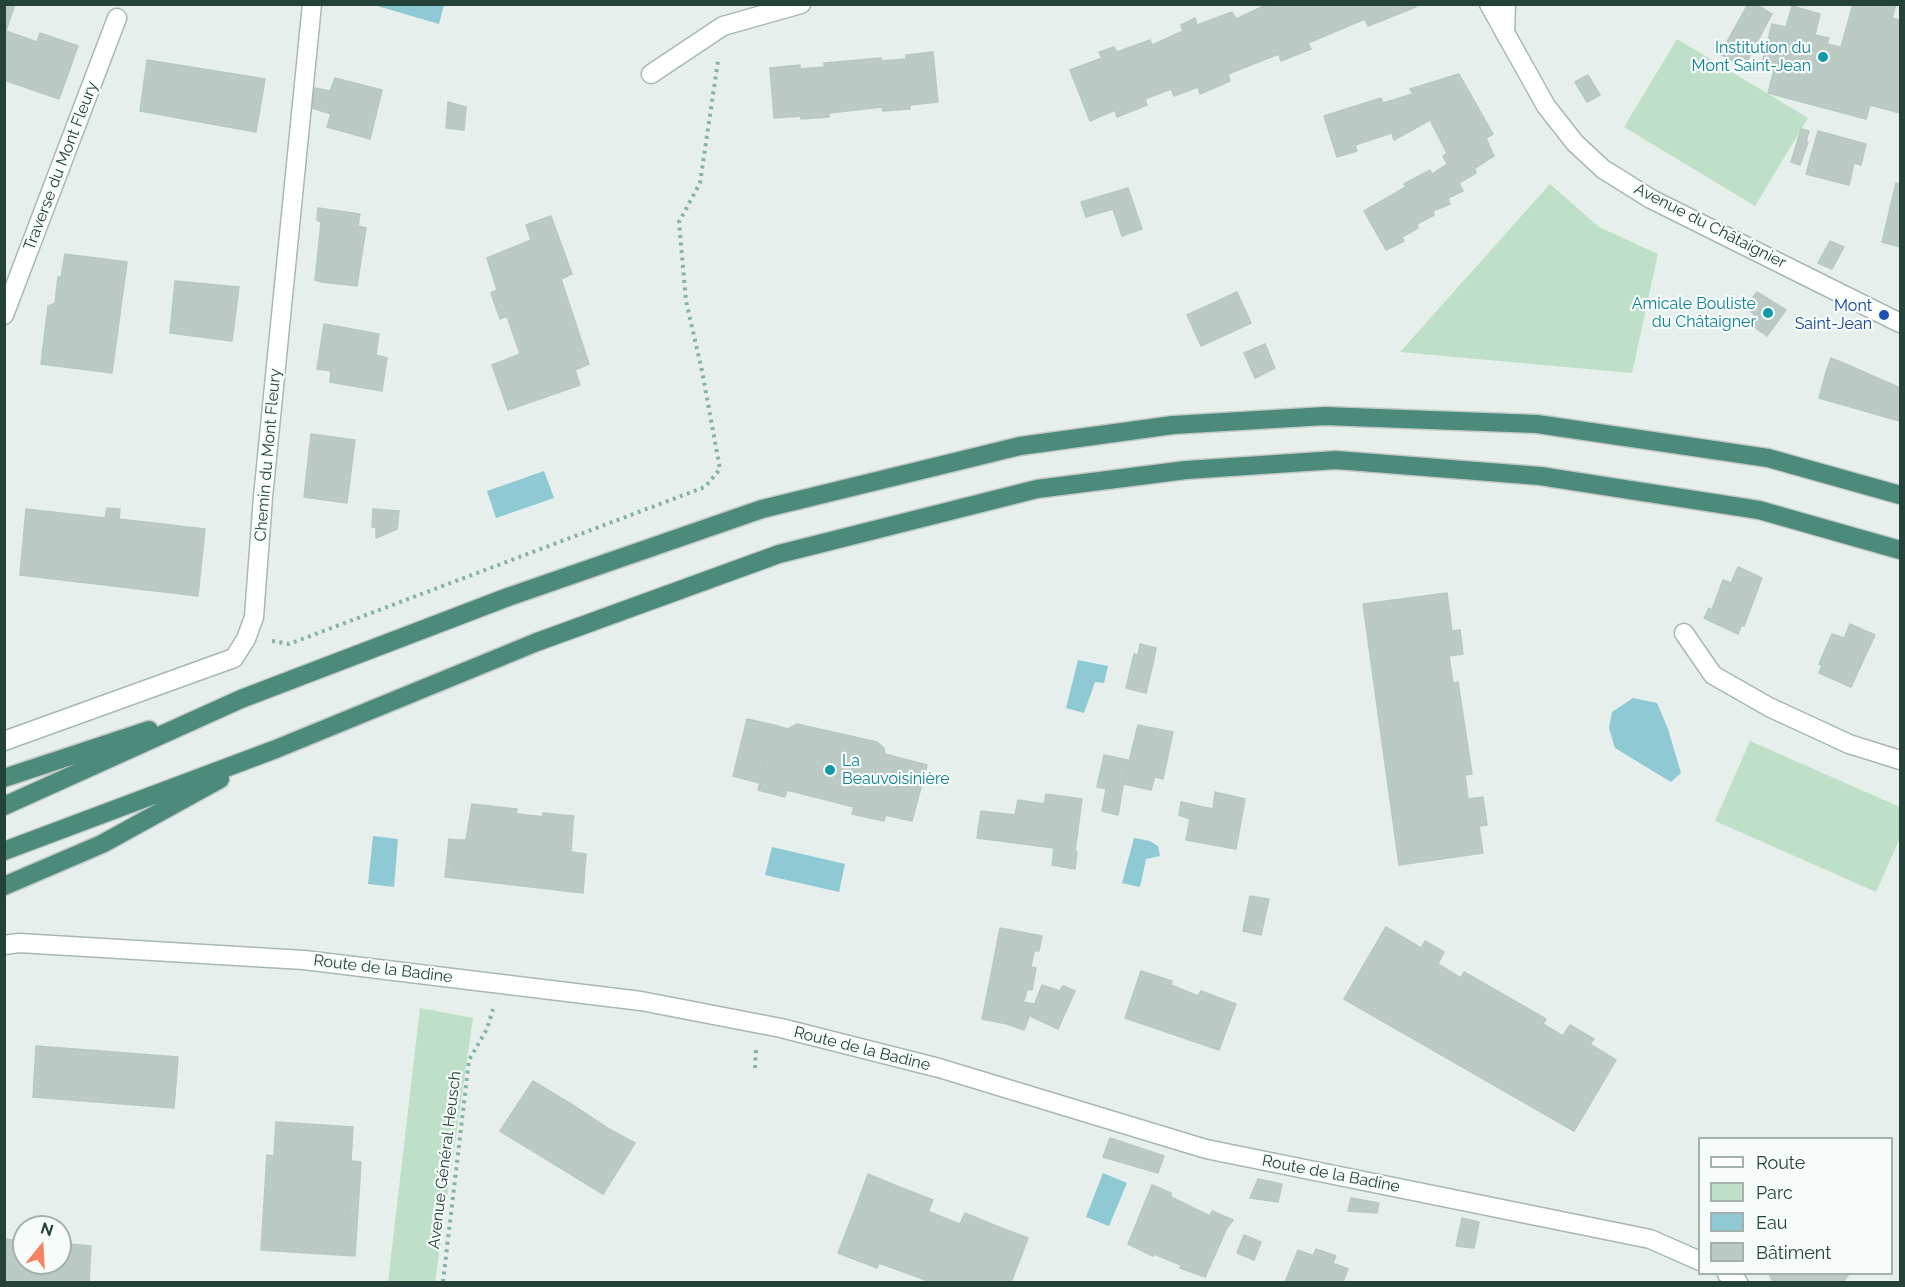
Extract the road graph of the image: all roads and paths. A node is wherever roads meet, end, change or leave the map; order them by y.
1 (312, 4) edge
2 (801, 4) edge
3 (1489, 4) edge
4 (1506, 4) edge
5 (117, 18) dead end
6 (723, 26) junction
7 (1505, 33) junction
8 (651, 74) dead end
9 (4, 315) edge
10 (1900, 323) edge
11 (1900, 495) edge
12 (1900, 550) edge
13 (254, 617) junction
14 (1684, 633) dead end
15 (241, 699) junction
16 (4, 741) edge
17 (276, 749) junction
18 (1900, 760) edge
19 (4, 778) edge
20 (4, 806) edge
21 (4, 851) edge
22 (4, 886) edge
23 (4, 945) edge
24 (493, 1009) dead end
25 (1698, 1260) edge
26 (443, 1282) edge

1 - 13 street, Chemin du Mont Fleury
2 - 6 street
3 - 7 street, Avenue du Châtaignier
4 - 7 street
5 - 9 street, Traverse du Mont Fleury
6 - 8 street
6 - 13 path
7 - 10 street, Avenue du Châtaignier
11 - 15 highway
12 - 17 highway
13 - 16 street, Chemin du Mont Fleury
14 - 18 street
15 - 19 highway
15 - 20 highway
17 - 21 highway
17 - 22 highway
23 - 25 street, Route de la Badine
24 - 26 path, Avenue Général Heusch

